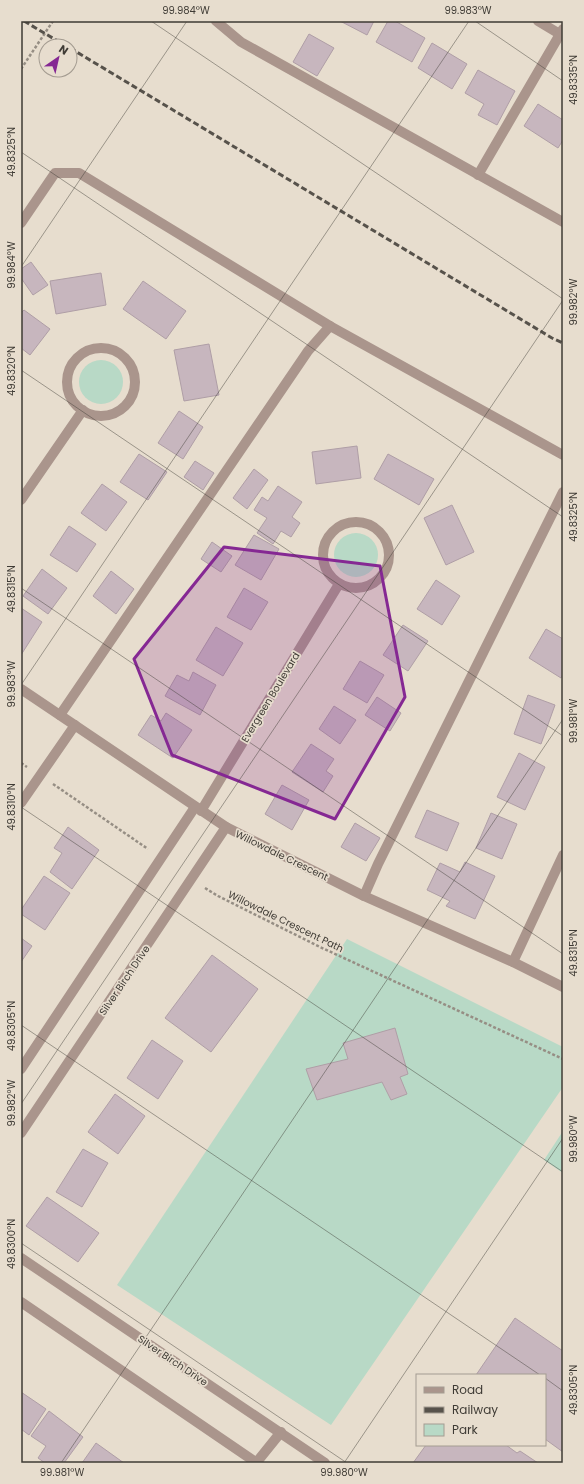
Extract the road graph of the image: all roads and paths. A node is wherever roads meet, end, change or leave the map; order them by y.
1 (53, 21) edge
2 (216, 21) edge
3 (538, 21) edge
4 (562, 33) edge
5 (21, 70) edge
6 (478, 175) junction
7 (563, 222) edge
8 (21, 223) edge
9 (330, 326) junction
10 (83, 410) junction
11 (563, 455) edge
12 (563, 492) edge
13 (21, 500) edge
14 (339, 584) junction
15 (21, 689) edge
16 (60, 715) junction
17 (75, 724) junction
18 (21, 763) edge
19 (40, 776) junction
20 (21, 803) edge
21 (198, 809) junction
22 (226, 827) junction
23 (563, 855) edge
24 (162, 858) junction
25 (192, 879) junction
26 (364, 896) junction
27 (513, 962) junction
28 (563, 987) edge
29 (563, 1059) edge
30 (21, 1069) edge
31 (21, 1133) edge
32 (21, 1258) edge
33 (21, 1302) edge
34 (280, 1432) junction
35 (256, 1463) edge
36 (325, 1463) edge

1 - 5 path
2 - 6 street
3 - 4 street
4 - 6 street
6 - 7 street
8 - 9 street
9 - 11 street
9 - 16 street
10 - 10 street
10 - 13 street
12 - 26 street
14 - 14 street
14 - 21 street, Evergreen Boulevard
15 - 16 street, Willowdale Crescent
16 - 17 street, Willowdale Crescent
17 - 19 street
17 - 21 street, Willowdale Crescent
18 - 19 path
19 - 20 street
19 - 24 path
21 - 22 street, Willowdale Crescent
21 - 24 street
22 - 25 street, Silver Birch Drive
22 - 26 street, Willowdale Crescent
23 - 27 street
24 - 30 street
25 - 29 path, Willowdale Crescent Path
25 - 31 street, Silver Birch Drive
26 - 27 street, Willowdale Crescent
27 - 28 street, Willowdale Crescent
32 - 34 street, Silver Birch Drive
33 - 35 street
34 - 35 street
34 - 36 street, Silver Birch Drive

